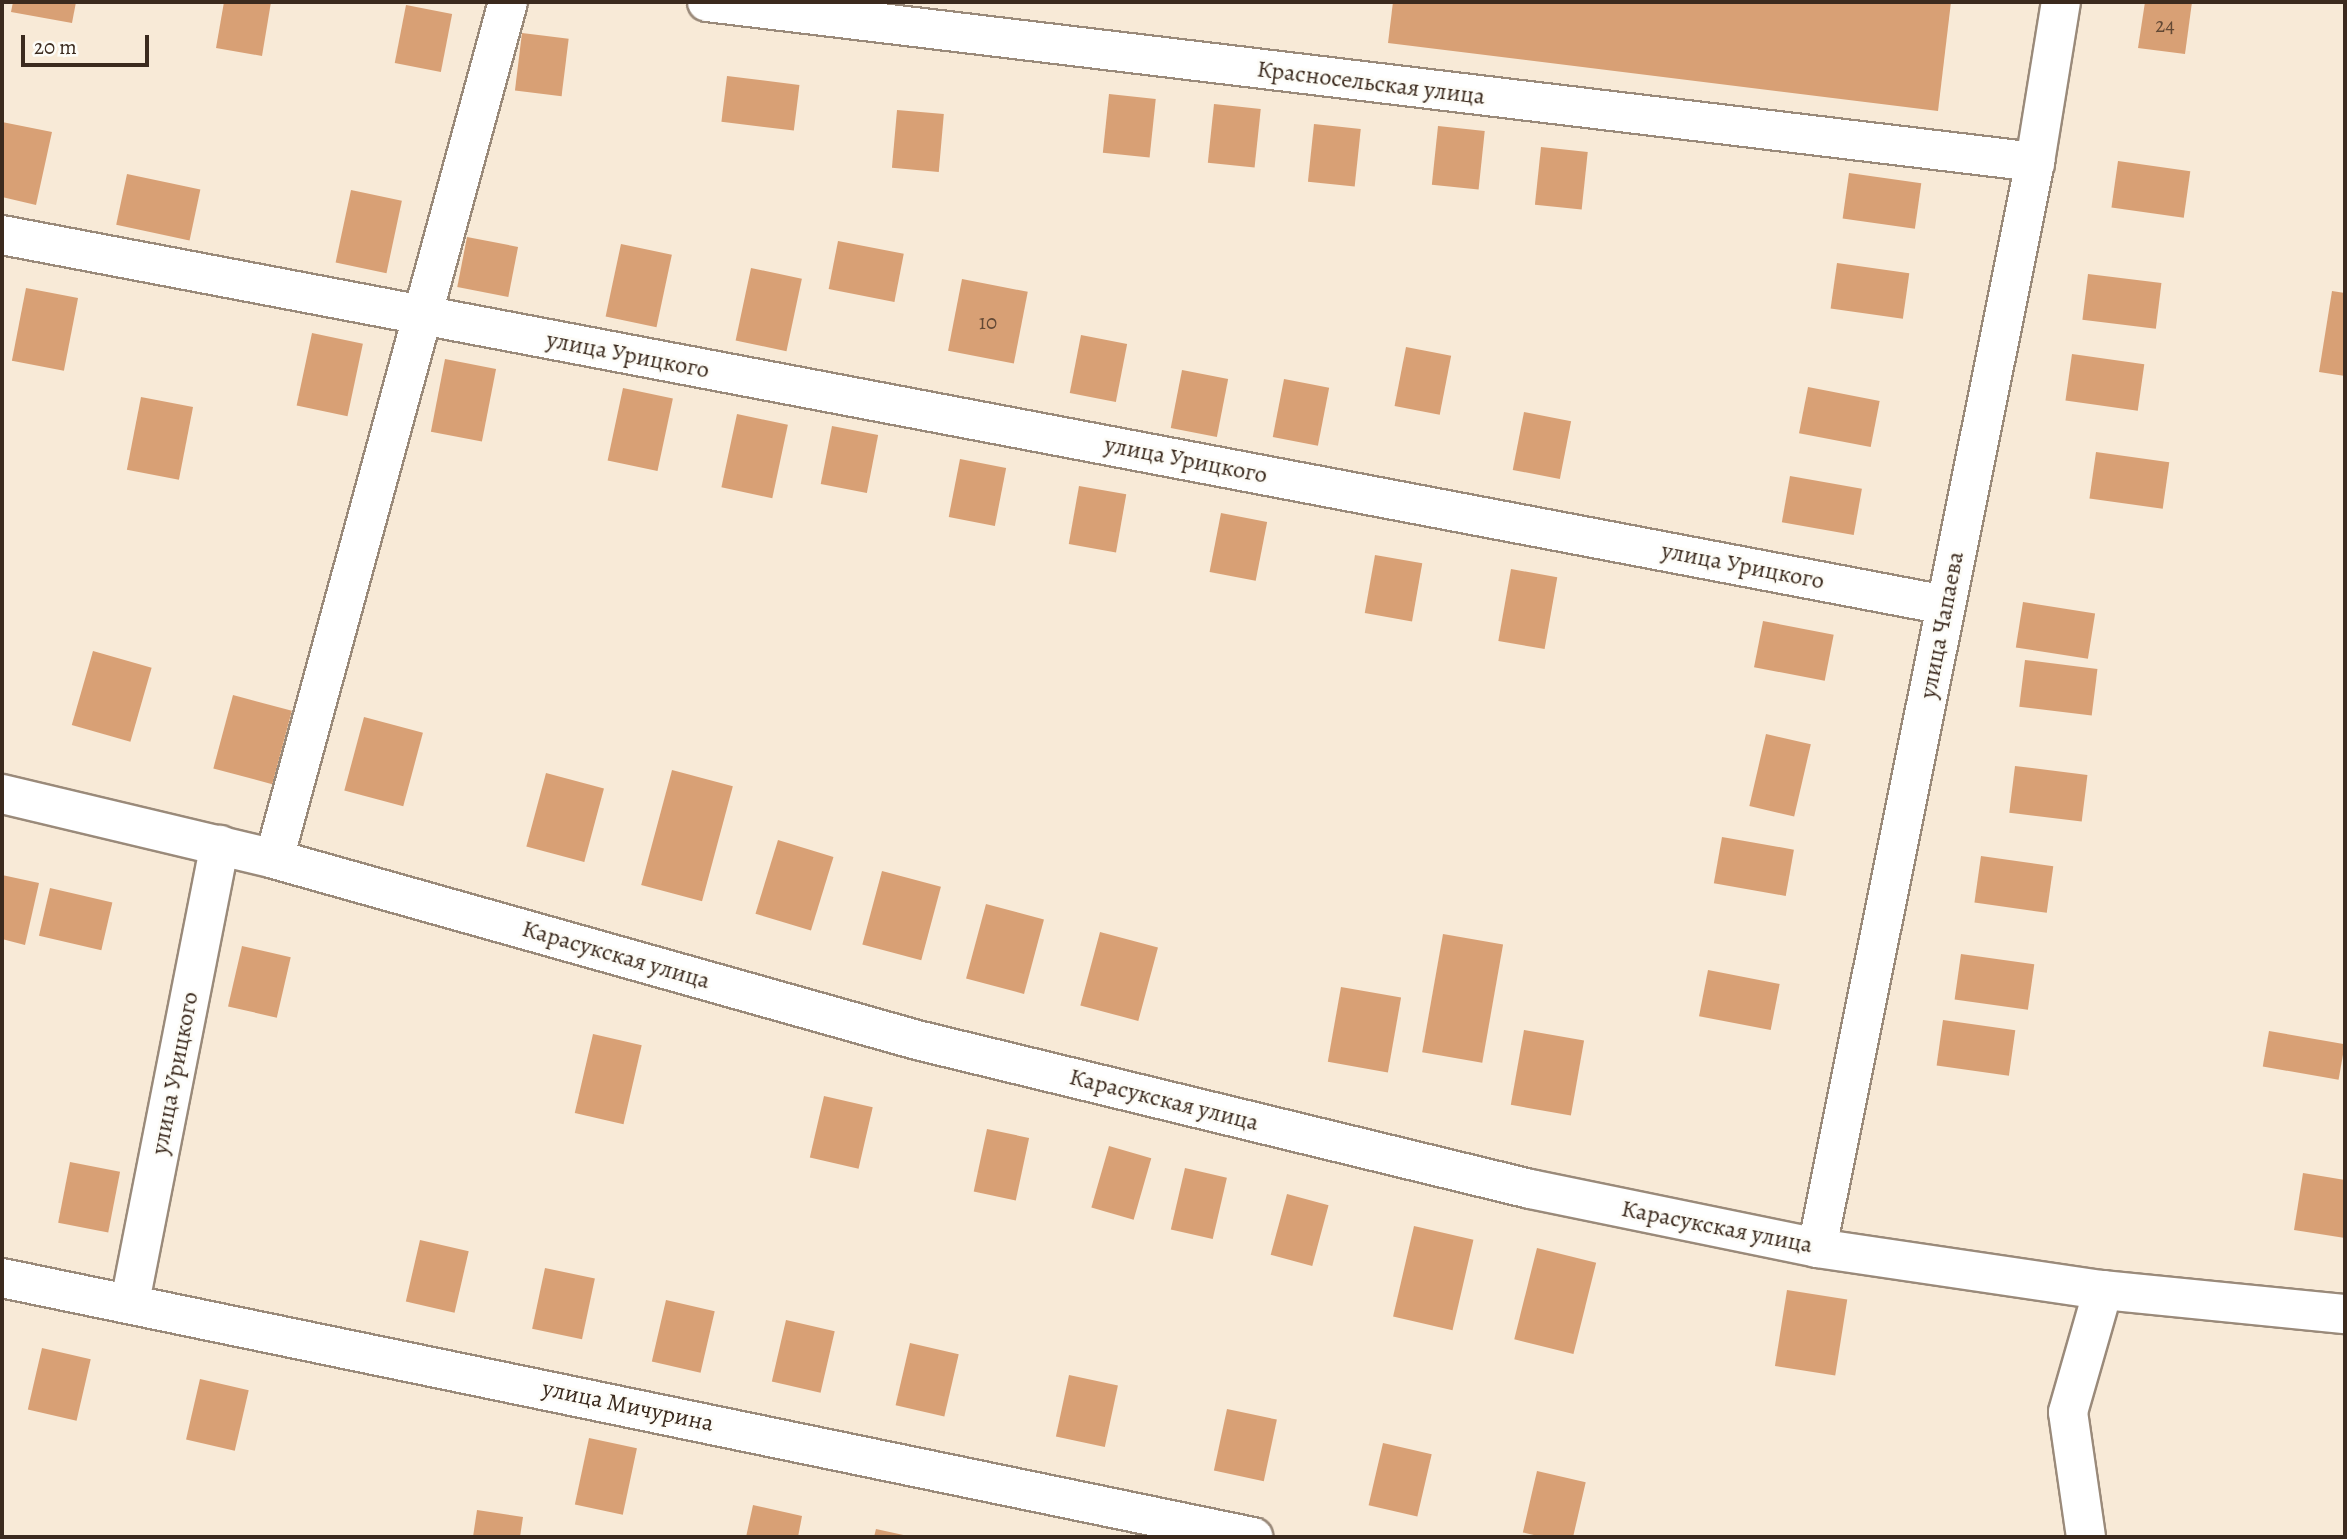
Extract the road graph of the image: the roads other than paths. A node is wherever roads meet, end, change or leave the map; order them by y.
1 (508, 2) edge
2 (707, 2) edge
3 (2061, 2) edge
4 (2035, 162) junction
5 (2, 235) edge
6 (425, 316) junction
7 (1946, 605) junction
8 (2, 794) edge
9 (220, 845) junction
10 (274, 859) junction
11 (1817, 1248) junction
12 (2, 1278) edge
13 (2103, 1290) junction
14 (130, 1302) junction
15 (2345, 1314) edge
16 (1253, 1537) edge
17 (2086, 1537) edge

1 - 6 street
2 - 4 street, Красносельская улица
3 - 4 street, улица Чапаева
4 - 7 street, улица Чапаева
5 - 6 street, улица Урицкого
6 - 7 street, улица Урицкого
6 - 10 street
7 - 11 street, улица Чапаева
8 - 9 street, Карасукская улица
9 - 10 street, Карасукская улица
9 - 14 street, улица Урицкого
10 - 11 street, Карасукская улица
11 - 13 street, Карасукская улица
12 - 14 street, улица Мичурина
13 - 15 street, Карасукская улица
13 - 17 street
14 - 16 street, улица Мичурина

